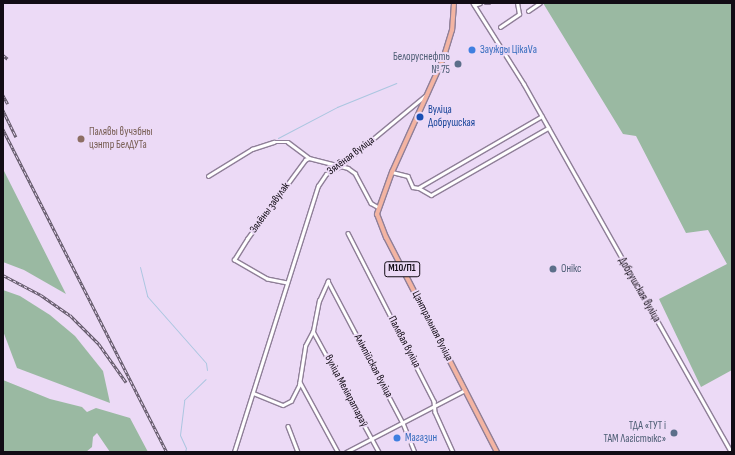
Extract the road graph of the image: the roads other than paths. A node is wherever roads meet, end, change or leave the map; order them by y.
1 (454, 3) edge
2 (480, 3) edge
3 (486, 3) edge
4 (489, 3) edge
5 (517, 3) edge
6 (540, 3) edge
7 (474, 4) edge
8 (528, 11) dead end
9 (500, 27) dead end
10 (428, 94) junction
11 (542, 116) junction
12 (548, 128) junction
13 (309, 158) junction
14 (339, 167) junction
15 (392, 172) junction
16 (208, 176) dead end
17 (418, 188) junction
18 (378, 207) junction
19 (348, 233) dead end
20 (287, 283) junction
21 (313, 331) junction
22 (300, 382) junction
23 (465, 390) junction
24 (253, 394) junction
25 (435, 405) junction
26 (403, 423) junction
27 (288, 426) dead end
28 (372, 440) junction
29 (234, 452) edge
30 (298, 452) edge
31 (338, 452) edge
32 (346, 452) edge
33 (379, 452) edge
34 (415, 452) edge
35 (453, 452) edge
36 (497, 452) edge
37 (731, 452) edge

1 - 10 main road
2 - 7 street
3 - 4 street
5 - 9 street
6 - 8 street
7 - 11 street, Добрушская вуліца
10 - 14 street, Зялёная вуліца
10 - 15 main road
11 - 12 street, Добрушская вуліца
11 - 17 street
12 - 17 street
12 - 37 street, Добрушская вуліца
13 - 14 street
13 - 16 street
13 - 20 street, Зялёны завулак
14 - 18 street
14 - 20 street, Зялёная вуліца
15 - 17 street
15 - 18 main road
18 - 23 main road, Цэнтральная вуліца / М10/П1
19 - 25 street, Палявая вуліца
20 - 24 street, Зялёная вуліца
21 - 22 street
21 - 26 street, Алімпійская вуліца
21 - 28 street, вуліца Меліяратараў
22 - 24 street
22 - 31 street
23 - 25 street
23 - 36 main road, Цэнтральная вуліца / М10/П1
24 - 29 street, Зялёная вуліца
25 - 26 street
25 - 35 street, Палявая вуліца
26 - 28 street
26 - 34 street, Алімпійская вуліца
27 - 30 street
28 - 32 street
28 - 33 street, вуліца Меліяратараў

